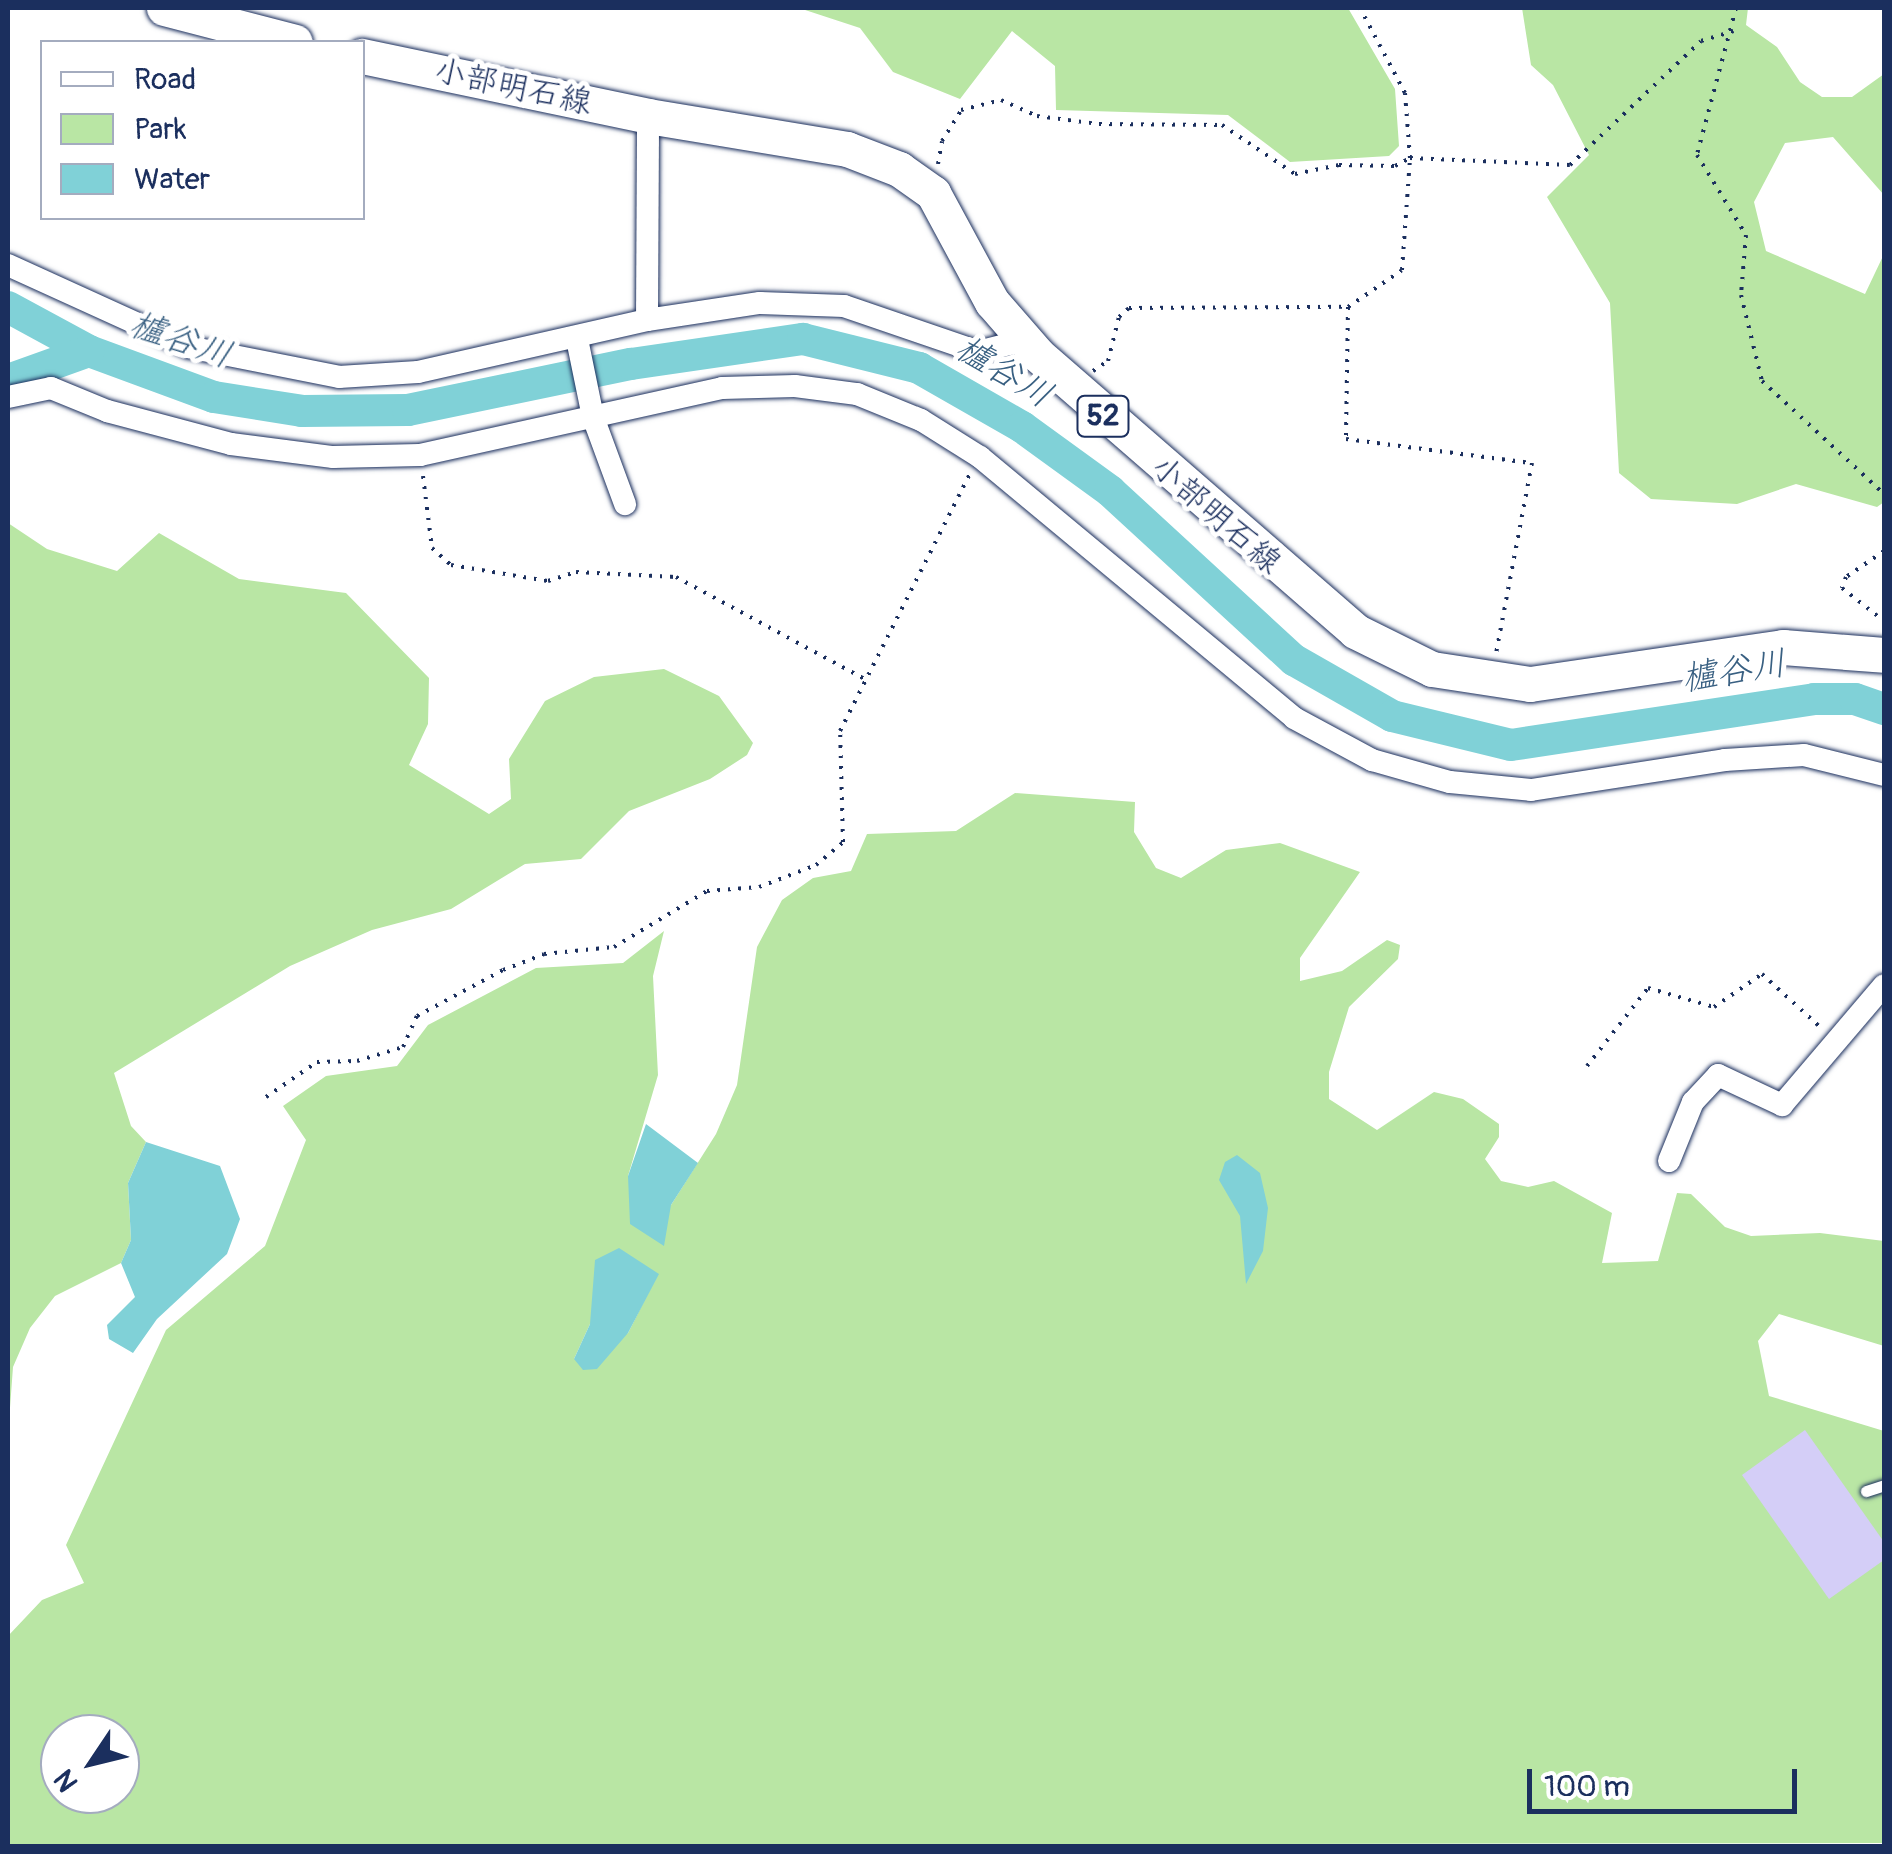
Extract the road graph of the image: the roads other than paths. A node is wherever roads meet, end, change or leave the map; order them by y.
1 (164, 8) edge
2 (287, 40) edge
3 (365, 57) edge
4 (648, 116) junction
5 (8, 264) edge
6 (647, 320) junction
7 (576, 339) junction
8 (1025, 340) junction
9 (8, 397) edge
10 (593, 417) junction
11 (625, 504) dead end
12 (1884, 655) edge
13 (1884, 775) edge
14 (1884, 985) edge
15 (1668, 1161) dead end
16 (1884, 1485) edge
17 (1866, 1491) dead end

1 - 2 main road
3 - 4 main road, 小部明石線 / 52
4 - 6 street
4 - 8 main road, 小部明石線 / 52
5 - 7 street
6 - 7 street
6 - 8 street
7 - 10 street
8 - 12 main road, 小部明石線 / 52
9 - 10 street
10 - 11 street
10 - 13 street
14 - 15 street
16 - 17 lane

